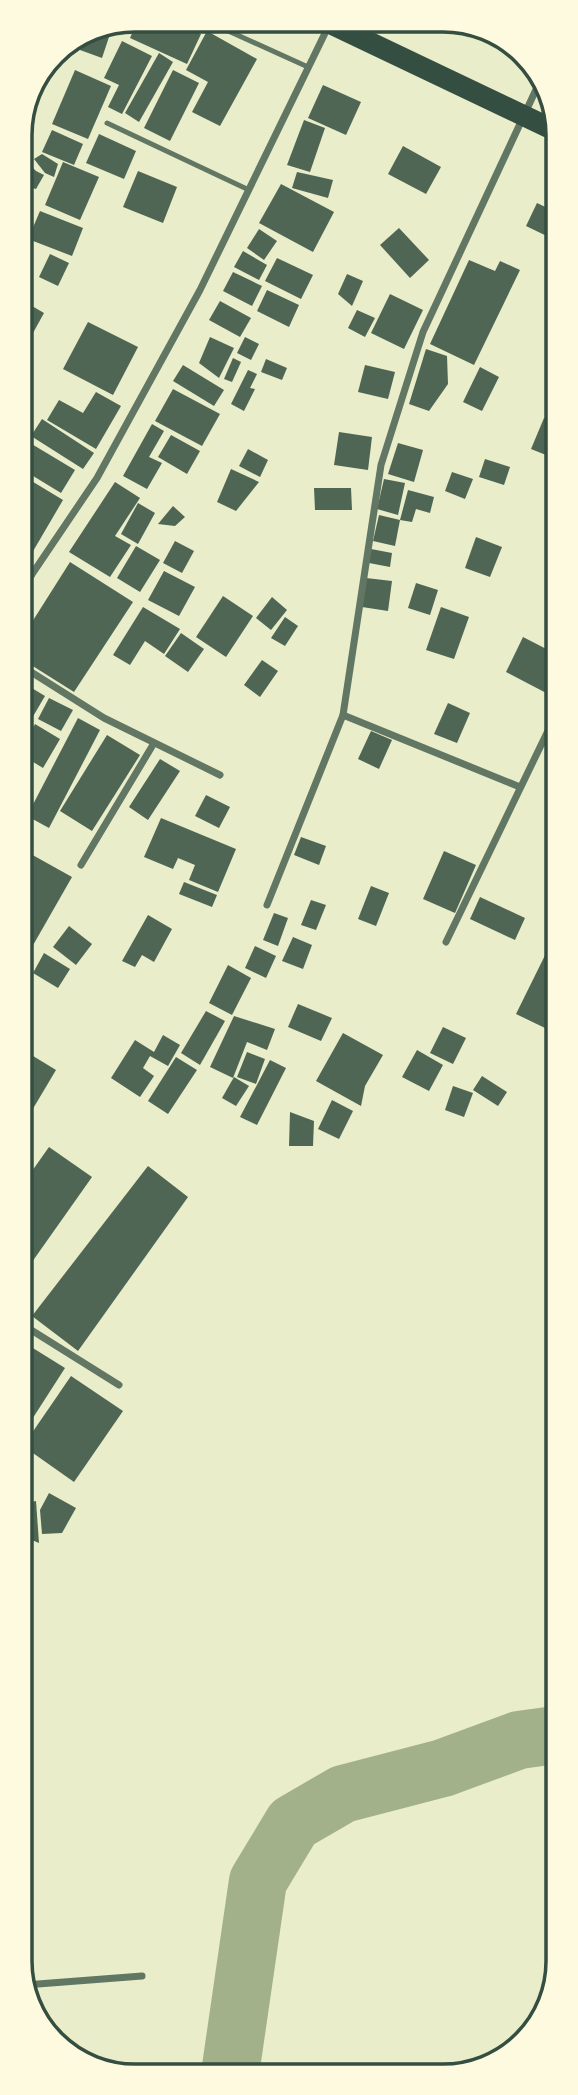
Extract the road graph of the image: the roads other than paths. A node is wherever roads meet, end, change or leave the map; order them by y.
1 (231, 32) edge
2 (325, 32) edge
3 (348, 32) edge
4 (308, 67) junction
5 (536, 89) edge
6 (107, 123) dead end
7 (546, 126) edge
8 (249, 190) junction
9 (32, 575) edge
10 (32, 673) edge
11 (343, 715) junction
12 (546, 734) edge
13 (154, 743) junction
14 (220, 775) dead end
15 (520, 787) junction
16 (81, 865) dead end
17 (267, 905) dead end
18 (446, 942) dead end
19 (32, 1331) edge
20 (118, 1385) dead end
21 (142, 1976) dead end
22 (35, 1985) edge

1 - 4 lane
2 - 4 street
3 - 7 highway
4 - 8 street
5 - 11 street
6 - 8 lane
8 - 9 street
10 - 13 street
11 - 15 street
11 - 17 street
12 - 15 street
13 - 14 street
13 - 16 street
15 - 18 street
19 - 20 street
21 - 22 street

